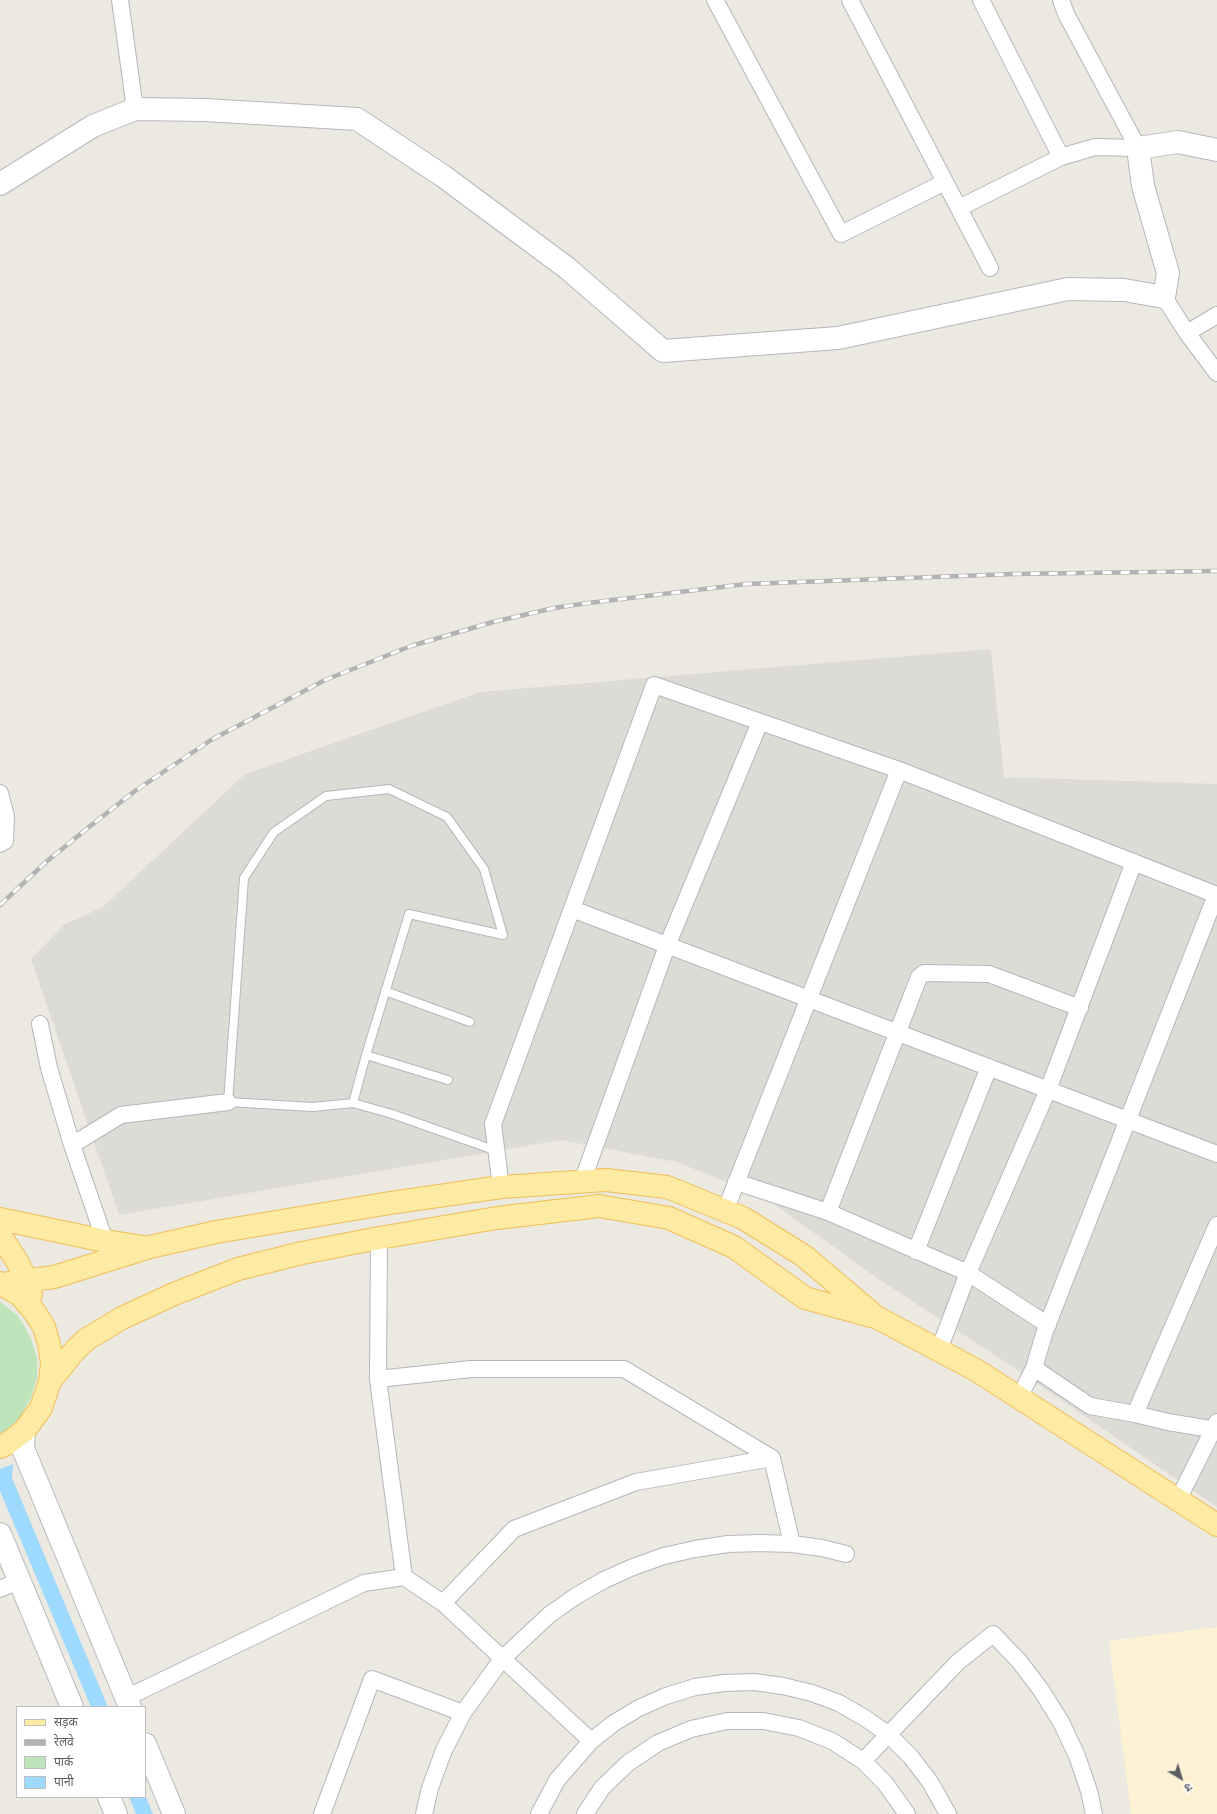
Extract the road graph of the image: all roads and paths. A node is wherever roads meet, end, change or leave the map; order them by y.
1 (120, 0) edge
2 (715, 0) edge
3 (850, 0) edge
4 (981, 0) edge
5 (1061, 0) edge
6 (135, 109) junction
7 (1138, 148) junction
8 (1217, 150) edge
9 (1061, 156) junction
10 (945, 182) junction
11 (0, 184) edge
12 (959, 208) junction
13 (990, 268) dead end
14 (1164, 297) junction
15 (1217, 315) edge
16 (1187, 333) junction
17 (1217, 373) edge
18 (760, 722) junction
19 (899, 770) junction
20 (0, 794) edge
21 (0, 844) edge
22 (1134, 862) junction
23 (1217, 895) edge
24 (572, 909) junction
25 (667, 946) junction
26 (385, 990) junction
27 (809, 999) junction
28 (1080, 1008) junction
29 (470, 1022) dead end
30 (40, 1024) dead end
31 (898, 1033) junction
32 (366, 1055) junction
33 (989, 1067) junction
34 (448, 1080) dead end
35 (1048, 1090) junction
36 (228, 1102) junction
37 (353, 1103) junction
38 (1129, 1120) junction
39 (72, 1145) junction
40 (497, 1151) junction
41 (1217, 1154) edge
42 (582, 1182) junction
43 (736, 1182) junction
44 (501, 1187) junction
45 (725, 1211) junction
46 (828, 1212) junction
47 (0, 1219) edge
48 (1217, 1225) edge
49 (0, 1236) edge
50 (379, 1238) junction
51 (105, 1241) junction
52 (150, 1247) junction
53 (916, 1251) junction
54 (968, 1273) junction
55 (26, 1281) junction
56 (1, 1283) edge
57 (34, 1311) junction
58 (876, 1317) junction
59 (1048, 1325) junction
60 (938, 1350) junction
61 (1034, 1368) junction
62 (378, 1379) junction
63 (50, 1381) junction
64 (1019, 1398) junction
65 (1135, 1414) junction
66 (1216, 1427) edge
67 (24, 1431) junction
68 (0, 1447) edge
69 (772, 1458) junction
70 (1178, 1500) junction
71 (1217, 1525) edge
72 (0, 1534) edge
73 (792, 1544) junction
74 (846, 1554) dead end
75 (404, 1577) junction
76 (10, 1585) edge
77 (443, 1603) junction
78 (502, 1659) junction
79 (128, 1702) edge
80 (71, 1706) edge
81 (463, 1713) junction
82 (889, 1735) junction
83 (591, 1742) junction
84 (146, 1746) edge
85 (863, 1761) junction
86 (109, 1798) edge
87 (116, 1814) edge
88 (174, 1814) edge
89 (322, 1814) edge
90 (424, 1814) edge
91 (539, 1814) edge
92 (585, 1814) edge
93 (907, 1814) edge
94 (948, 1814) edge
95 (1094, 1814) edge

1 - 6 street
2 - 10 street
3 - 10 street
4 - 9 street
5 - 7 street
6 - 11 street
6 - 14 street
7 - 8 street
7 - 9 street
7 - 14 street
9 - 12 street
10 - 12 street
12 - 13 street
14 - 16 street
15 - 16 street
16 - 17 street
18 - 19 street
18 - 24 street
18 - 25 street
19 - 22 street
19 - 27 street
20 - 21 street
22 - 23 street
22 - 28 street
23 - 38 street
24 - 25 street
24 - 40 street
25 - 27 street
25 - 42 street
26 - 29 lane
26 - 32 lane
26 - 36 lane
27 - 31 street
27 - 43 street
28 - 31 street
28 - 35 street
30 - 39 street
31 - 33 street
31 - 46 street
32 - 34 lane
32 - 37 lane
33 - 35 street
33 - 53 street
35 - 38 street
35 - 54 street
36 - 37 lane
36 - 39 street
37 - 40 lane
38 - 41 street
38 - 59 street
39 - 51 street
40 - 44 street
42 - 44 main road
42 - 45 main road
43 - 45 street
43 - 46 street
44 - 52 main road
45 - 58 main road
46 - 53 street
47 - 51 main road
48 - 65 street
49 - 55 main road
50 - 58 main road
50 - 62 street
50 - 63 main road
51 - 52 main road
52 - 55 main road
53 - 54 street
54 - 59 street
54 - 60 street
55 - 56 main road
55 - 57 main road
56 - 57 main road
57 - 63 main road
58 - 60 main road
59 - 61 street
60 - 64 main road
61 - 64 street
61 - 65 street
62 - 69 street
62 - 75 street
63 - 67 main road
64 - 70 main road
65 - 66 street
66 - 70 street
67 - 68 main road
67 - 79 street
69 - 73 street
69 - 77 street
70 - 71 main road
72 - 76 street
73 - 74 street
73 - 78 street
75 - 77 street
75 - 79 street
76 - 80 street
77 - 78 street
78 - 81 street
78 - 83 street
81 - 89 street
81 - 90 street
82 - 83 street
82 - 85 street
82 - 94 street
82 - 95 street
83 - 91 street
84 - 88 street
85 - 92 street
85 - 93 street
86 - 87 street

